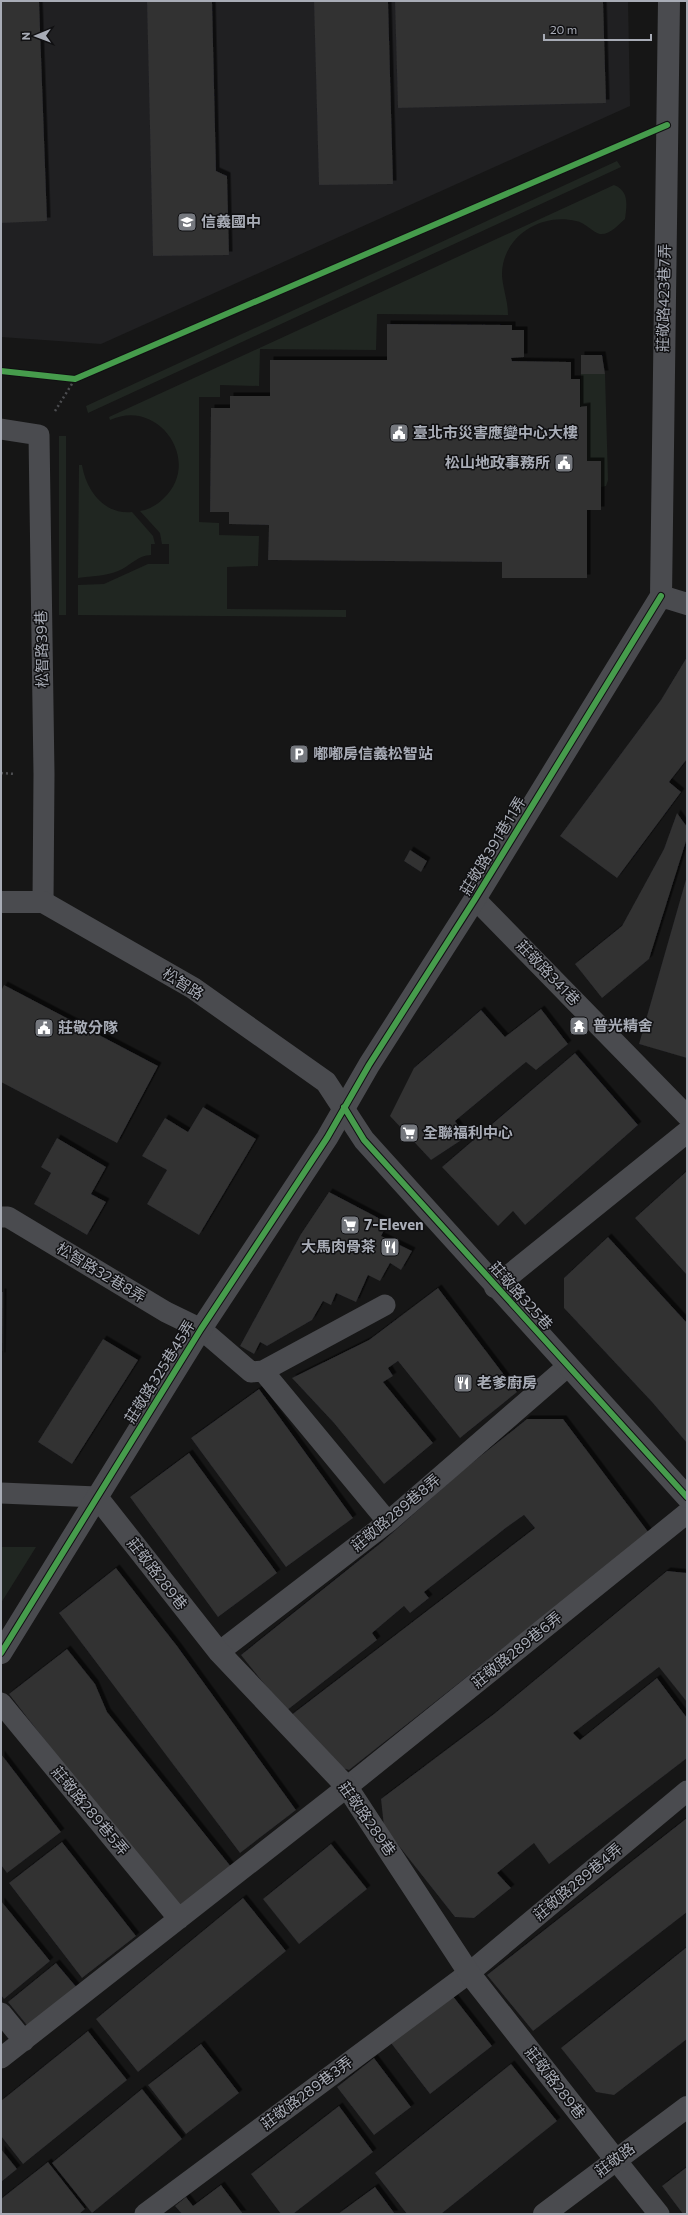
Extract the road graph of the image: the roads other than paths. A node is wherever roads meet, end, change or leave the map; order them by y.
1 (669, 1) edge
2 (1, 429) edge
3 (660, 596) junction
4 (687, 604) edge
5 (475, 899) junction
6 (1, 902) edge
7 (43, 902) junction
8 (344, 1107) junction
9 (687, 1116) edge
10 (687, 1132) edge
11 (1, 1217) edge
12 (495, 1287) junction
13 (385, 1305) dead end
14 (201, 1329) junction
15 (568, 1366) junction
16 (263, 1371) junction
17 (1, 1493) edge
18 (687, 1497) edge
19 (97, 1498) junction
20 (687, 1513) edge
21 (388, 1522) junction
22 (219, 1652) junction
23 (1, 1653) edge
24 (1, 1703) edge
25 (347, 1787) junction
26 (687, 1791) edge
27 (179, 1919) junction
28 (469, 1973) junction
29 (1, 2013) edge
30 (24, 2041) junction
31 (1, 2058) edge
32 (687, 2107) edge
33 (615, 2159) junction
34 (145, 2214) edge
35 (544, 2214) edge
36 (659, 2214) edge

1 - 3 street, 莊敬路423巷7弄
2 - 7 lane, 松智路39巷
3 - 4 street
3 - 5 street, 莊敬路391巷11弄
5 - 8 street, 莊敬路391巷11弄
5 - 9 lane, 莊敬路341巷
6 - 7 street, 松智路
7 - 8 street, 松智路
8 - 12 street, 莊敬路325巷
8 - 14 street, 莊敬路325巷45弄
10 - 12 street, 莊敬路325巷
11 - 14 lane, 松智路32巷8弄
12 - 15 street, 莊敬路325巷
13 - 16 lane
14 - 16 lane, 松智路32巷8弄
14 - 19 street, 莊敬路325巷45弄
15 - 18 street, 莊敬路325巷
15 - 21 lane, 莊敬路289巷8弄
16 - 21 lane
17 - 19 lane
19 - 22 street, 莊敬路289巷
19 - 23 street, 莊敬路325巷45弄
20 - 25 lane, 莊敬路289巷6弄
21 - 22 lane, 莊敬路289巷8弄
22 - 25 street, 莊敬路289巷
24 - 27 lane, 莊敬路289巷5弄
25 - 27 lane
25 - 28 street, 莊敬路289巷
26 - 28 lane, 莊敬路289巷4弄
27 - 30 lane
28 - 33 street, 莊敬路289巷
28 - 34 lane, 莊敬路289巷3弄
29 - 30 lane
30 - 31 lane
32 - 33 street, 莊敬路
33 - 35 street, 莊敬路
33 - 36 lane

